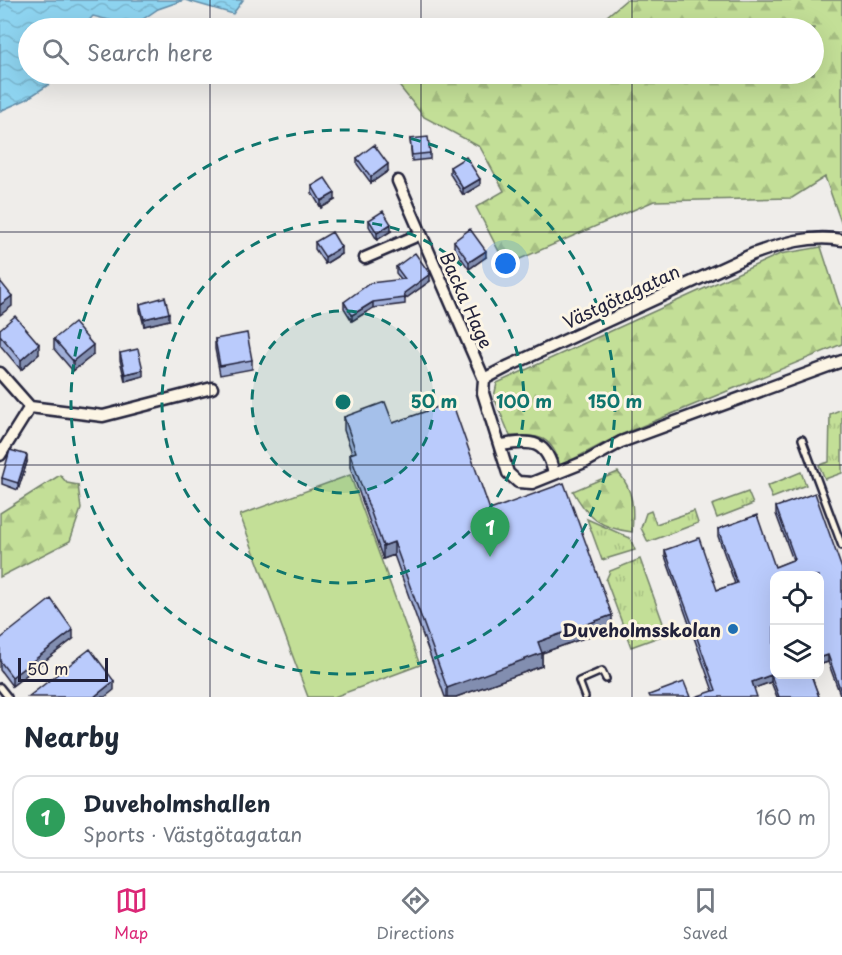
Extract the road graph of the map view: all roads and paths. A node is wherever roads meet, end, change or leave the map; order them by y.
1 (398, 181) dead end
2 (421, 234) junction
3 (842, 240) edge
4 (365, 258) dead end
5 (842, 362) edge
6 (0, 373) edge
7 (484, 379) junction
8 (212, 388) dead end
9 (30, 407) junction
10 (802, 439) dead end
11 (501, 445) junction
12 (0, 455) edge
13 (554, 474) junction
14 (842, 546) edge
15 (606, 679) dead end
16 (0, 687) edge
17 (8, 697) edge
18 (585, 697) edge

1 - 2 street, Backa Hage
2 - 4 street
2 - 7 street, Backa Hage
3 - 7 street, Västgötagatan
5 - 13 street
6 - 9 street
7 - 11 street
8 - 9 street
9 - 12 street
10 - 14 lane
11 - 13 street
11 - 13 street
15 - 18 lane
16 - 17 lane

